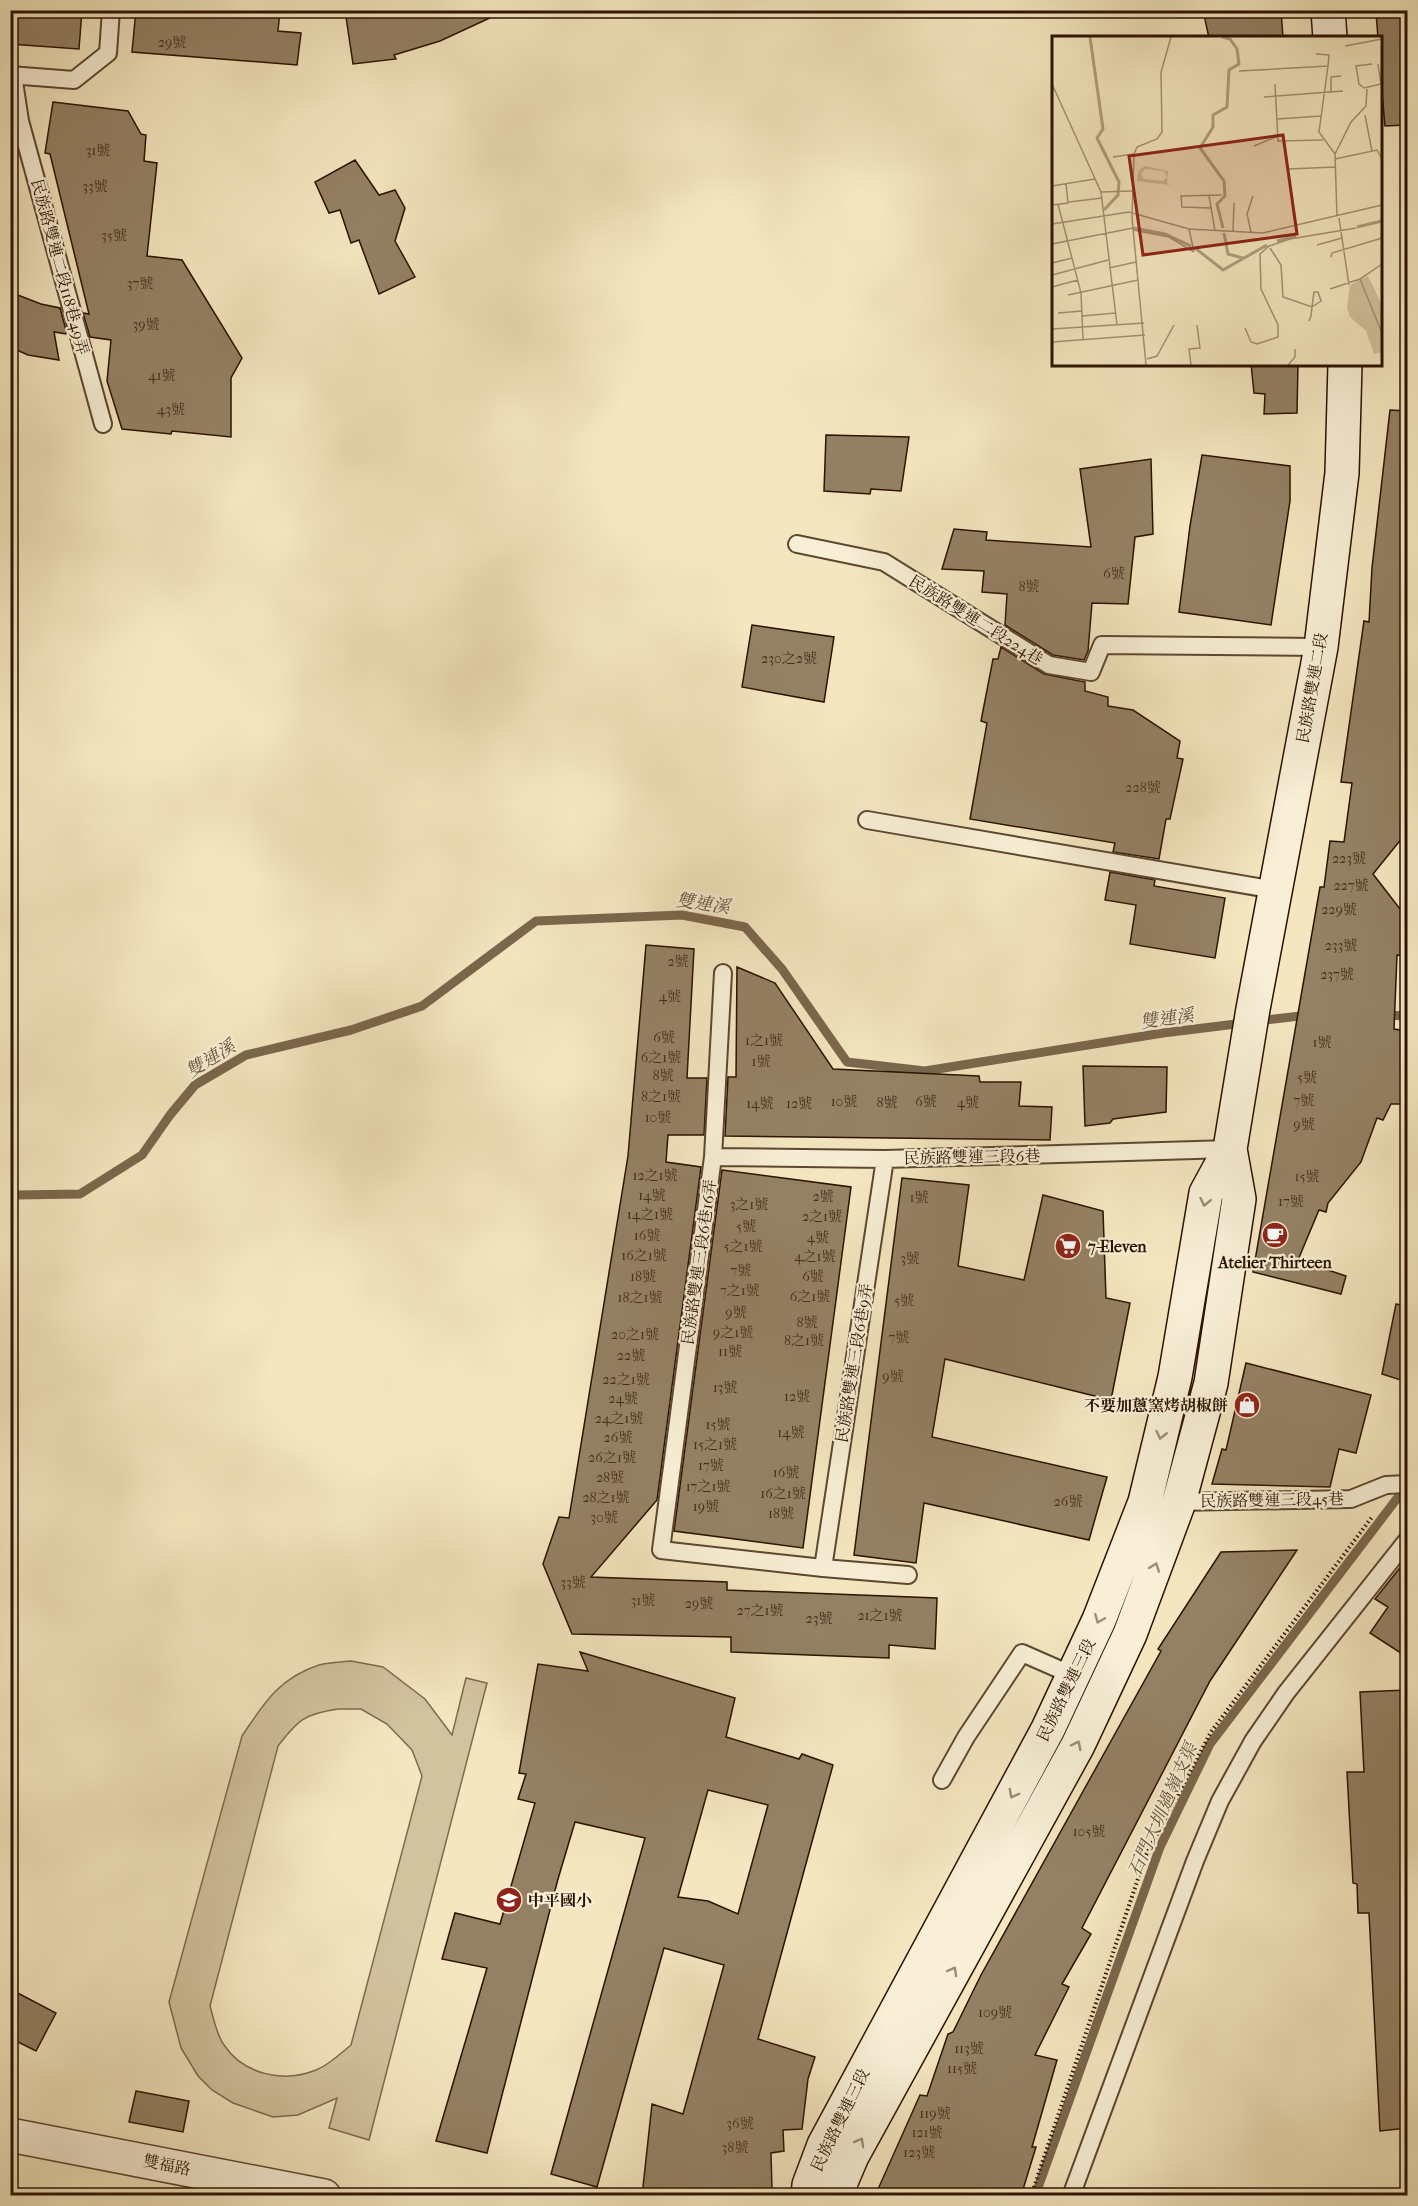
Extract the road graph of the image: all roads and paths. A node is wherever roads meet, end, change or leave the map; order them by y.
1 (111, 10) edge
2 (1328, 10) edge
3 (1330, 36) edge
4 (12, 75) edge
5 (1345, 366) edge
6 (103, 424) dead end
7 (797, 544) dead end
8 (1321, 647) junction
9 (867, 820) dead end
10 (1275, 890) junction
11 (723, 973) dead end
12 (1247, 1043) joint
13 (1230, 1149) junction
14 (713, 1157) junction
15 (885, 1159) junction
16 (1402, 1484) edge
17 (1145, 1502) junction
18 (1179, 1502) junction
19 (1407, 1539) edge
20 (823, 1568) junction
21 (908, 1575) dead end
22 (1073, 1676) junction
23 (1104, 1689) junction
24 (942, 1780) dead end
25 (10, 2135) edge
26 (324, 2196) edge
27 (808, 2196) edge
28 (835, 2196) edge
29 (1071, 2196) edge

1 - 4 lane, 民族路雙連二段118巷49弄
2 - 3 main road
4 - 6 lane, 民族路雙連二段118巷49弄
5 - 8 main road, 民族路雙連二段
7 - 8 lane, 民族路雙連二段224巷
8 - 10 main road, 民族路雙連二段
9 - 10 lane
10 - 12 main road, 民族路雙連二段
11 - 14 lane, 民族路雙連三段6巷16弄
12 - 13 main road, 民族路雙連三段
13 - 15 lane, 民族路雙連三段6巷
13 -> 17 main road, 民族路雙連三段
13 - 18 main road, 民族路雙連三段
14 - 15 lane, 民族路雙連三段6巷
14 - 20 lane, 民族路雙連三段6巷16弄
15 - 20 lane, 民族路雙連三段6巷9弄
16 - 18 lane, 民族路雙連三段45巷
17 - 18 lane, 民族路雙連三段45巷
17 -> 22 main road, 民族路雙連三段
23 -> 18 main road, 民族路雙連三段
19 - 29 lane
20 - 21 lane
22 - 23 lane
22 - 24 lane
22 -> 27 main road, 民族路雙連三段
28 -> 23 main road, 民族路雙連三段
25 - 26 main road, 雙福路

